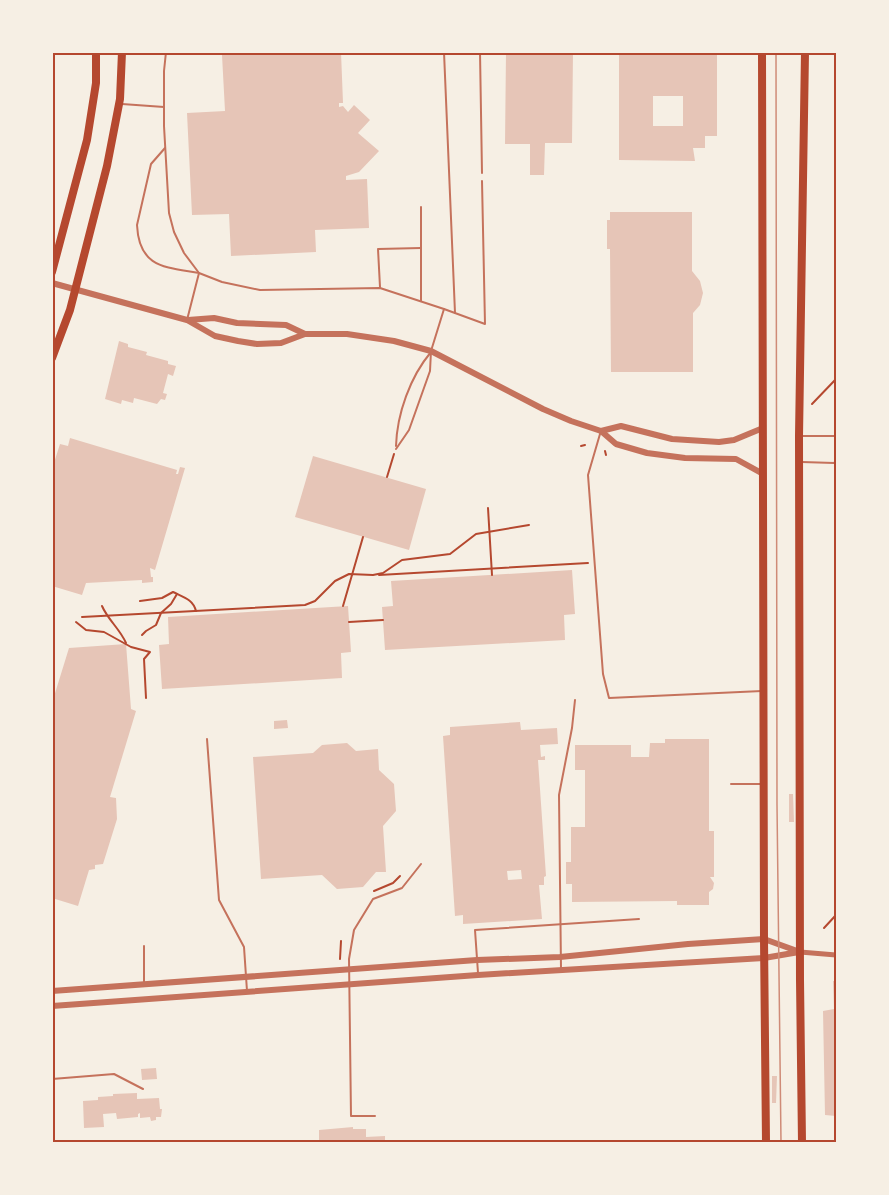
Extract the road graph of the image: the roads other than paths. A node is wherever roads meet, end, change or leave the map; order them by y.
1 (96, 52) edge
2 (122, 52) edge
3 (166, 52) edge
4 (444, 52) edge
5 (480, 52) edge
6 (762, 52) edge
7 (805, 52) edge
8 (119, 104) junction
9 (164, 108) junction
10 (165, 147) junction
11 (482, 173) dead end
12 (482, 181) dead end
13 (422, 207) dead end
14 (421, 249) junction
15 (52, 272) edge
16 (199, 273) junction
17 (52, 284) edge
18 (380, 288) junction
19 (76, 289) junction
20 (421, 301) junction
21 (444, 309) junction
22 (455, 313) junction
23 (187, 320) junction
24 (304, 334) junction
25 (431, 351) junction
26 (52, 358) edge
27 (763, 428) junction
28 (601, 431) junction
29 (799, 436) junction
30 (837, 436) edge
31 (799, 462) junction
32 (836, 463) edge
33 (763, 474) junction
34 (763, 691) junction
35 (575, 700) dead end
36 (207, 739) dead end
37 (731, 784) dead end
38 (764, 784) junction
39 (421, 864) dead end
40 (639, 919) dead end
41 (560, 925) junction
42 (764, 939) junction
43 (144, 946) dead end
44 (800, 952) junction
45 (837, 955) edge
46 (560, 957) junction
47 (764, 958) junction
48 (477, 960) junction
49 (348, 969) junction
50 (561, 971) junction
51 (478, 975) junction
52 (246, 976) junction
53 (144, 984) junction
54 (348, 984) junction
55 (52, 991) edge
56 (247, 991) junction
57 (145, 999) junction
58 (52, 1005) edge
59 (52, 1078) edge
60 (143, 1089) dead end
61 (375, 1116) dead end
62 (766, 1143) edge
63 (802, 1143) edge

1 - 15 main road
2 - 8 main road
3 - 9 lane
4 - 22 lane
5 - 11 lane
6 - 27 main road
7 - 29 main road
8 - 9 lane
8 - 19 main road
9 - 10 lane
10 - 16 lane
10 - 16 lane
12 - 22 lane
13 - 14 lane
14 - 18 lane
14 - 20 lane
16 - 18 lane
16 - 23 lane
17 - 19 street
18 - 20 lane
19 - 23 street
19 - 26 main road
20 - 21 lane
21 - 22 lane
21 - 25 lane
23 - 24 street
23 - 24 street
24 - 25 street
25 - 25 lane
25 - 28 street
27 - 28 street
27 - 33 main road
28 - 33 street
28 - 34 lane
29 - 30 lane
29 - 31 main road
31 - 32 lane
31 - 44 main road
33 - 34 main road
34 - 38 main road
35 - 41 lane
36 - 52 lane
37 - 38 lane
38 - 42 main road
39 - 49 lane
40 - 41 lane
41 - 46 lane
41 - 48 lane
42 - 44 street
42 - 46 street
42 - 47 main road
43 - 53 lane
44 - 45 street
44 - 47 street
44 - 63 main road
46 - 48 street
46 - 50 lane
47 - 50 street
47 - 62 main road
48 - 49 street
48 - 51 lane
49 - 52 street
49 - 54 lane
50 - 51 street
51 - 54 street
52 - 53 street
52 - 56 lane
53 - 55 street
53 - 57 street
54 - 56 street
54 - 61 lane
56 - 57 street
57 - 58 street
59 - 60 lane

